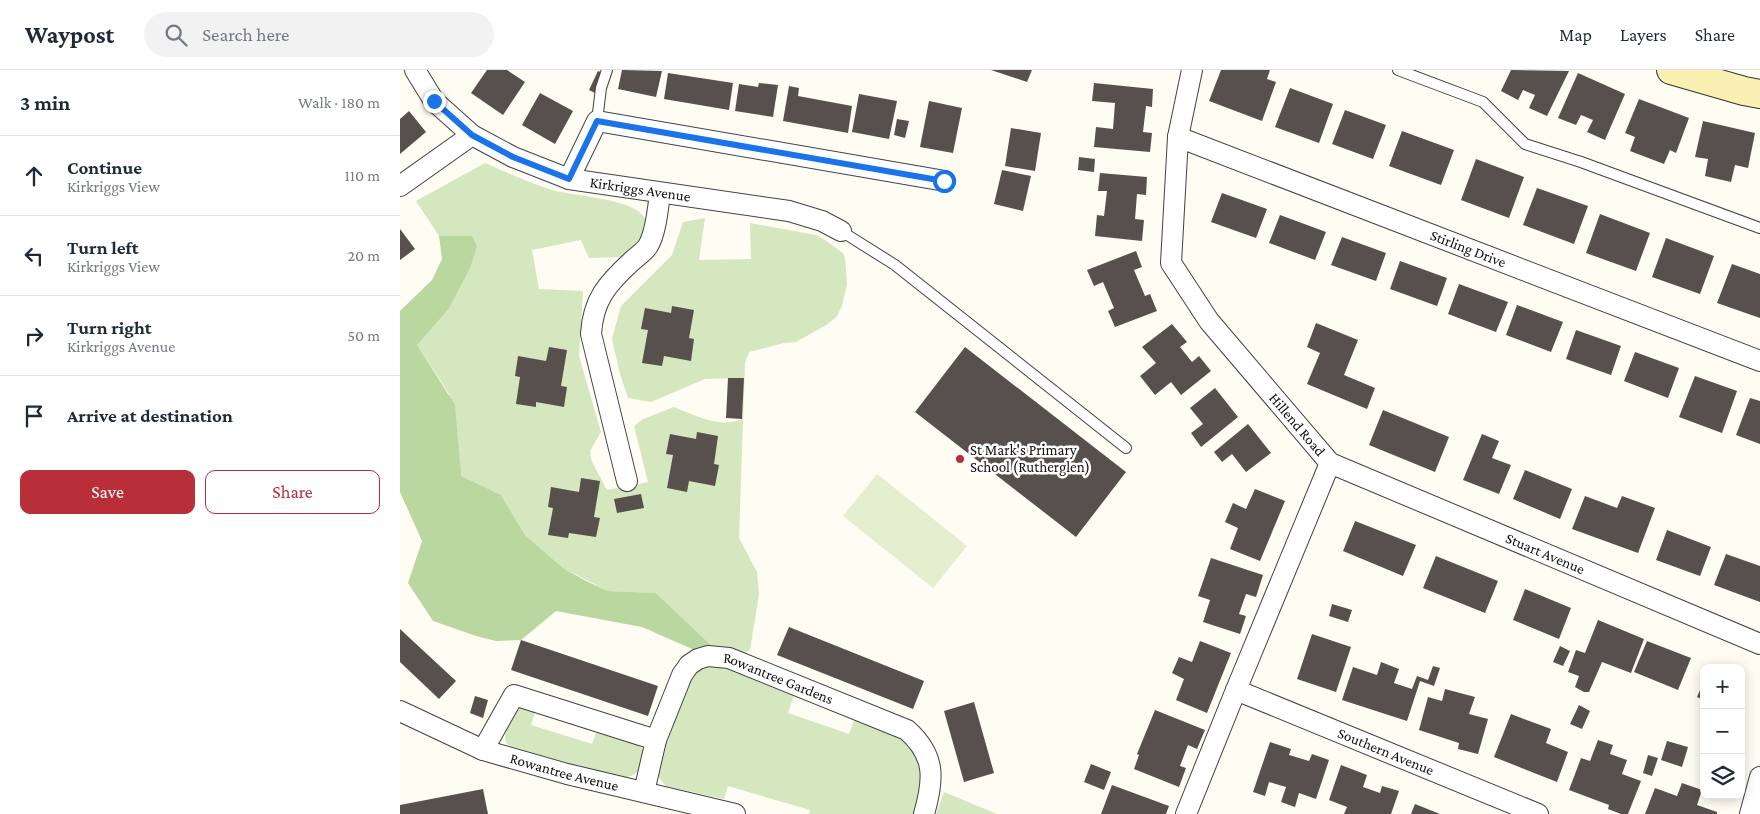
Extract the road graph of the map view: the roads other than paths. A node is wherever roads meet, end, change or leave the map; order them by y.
1 (415, 70) edge
2 (607, 70) edge
3 (1192, 70) edge
4 (1398, 70) edge
5 (1671, 70) edge
6 (1760, 94) edge
7 (597, 121) junction
8 (472, 135) junction
9 (1178, 137) junction
10 (569, 179) junction
11 (944, 181) dead end
12 (400, 186) edge
13 (660, 193) junction
14 (1760, 228) edge
15 (841, 231) joint
16 (1760, 361) edge
17 (1126, 448) dead end
18 (1330, 463) junction
19 (627, 481) dead end
20 (1760, 644) edge
21 (1236, 690) junction
22 (400, 711) edge
23 (656, 740) junction
24 (483, 750) junction
25 (1760, 777) edge
26 (644, 792) junction
27 (735, 814) edge
28 (924, 814) edge
29 (1186, 814) edge
30 (1538, 814) edge
31 (1750, 814) edge

1 - 8 street, Kirkriggs Avenue
2 - 7 lane
3 - 9 street, Hillend Road
4 - 14 lane
5 - 6 main road
7 - 10 street
7 - 11 street
8 - 10 street, Kirkriggs Avenue
8 - 12 street
9 - 16 street, Stirling Drive
9 - 18 street, Hillend Road
10 - 13 street, Kirkriggs Avenue
13 - 15 street, Kirkriggs Avenue
13 - 19 street
15 - 17 lane
18 - 20 street, Stuart Avenue
18 - 21 street, Hillend Road
21 - 29 street, Hillend Road
21 - 30 street, Southern Avenue
22 - 24 street, Rowantree Avenue
23 - 24 street
23 - 26 street, Rowantree Gardens
23 - 28 street, Rowantree Gardens
24 - 26 street, Rowantree Avenue
25 - 31 street
26 - 27 street, Rowantree Avenue

